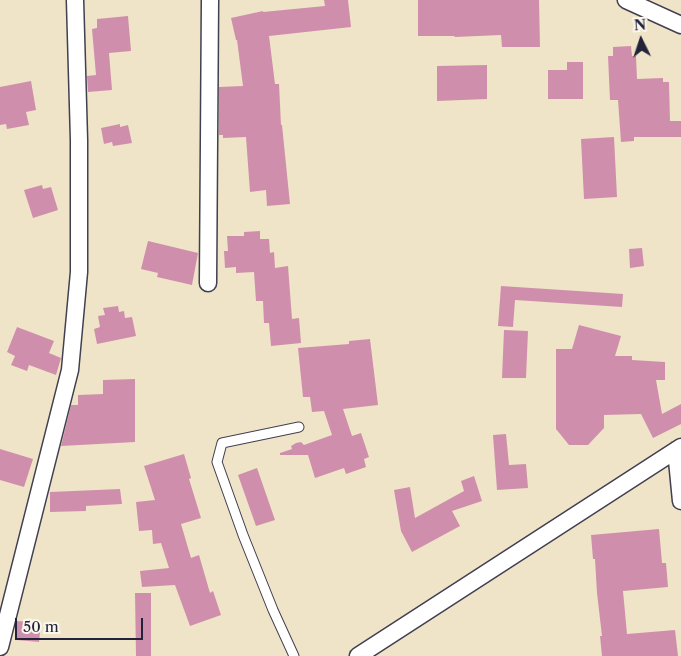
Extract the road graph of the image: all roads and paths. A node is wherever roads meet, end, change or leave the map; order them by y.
1 (75, 0) edge
2 (210, 0) edge
3 (626, 0) edge
4 (681, 24) edge
5 (208, 283) dead end
6 (299, 427) dead end
7 (678, 448) edge
8 (681, 501) edge
9 (0, 647) edge
10 (294, 656) edge
11 (360, 656) edge

1 - 9 street
2 - 5 street
3 - 4 street
6 - 10 lane
7 - 8 street
7 - 11 street

